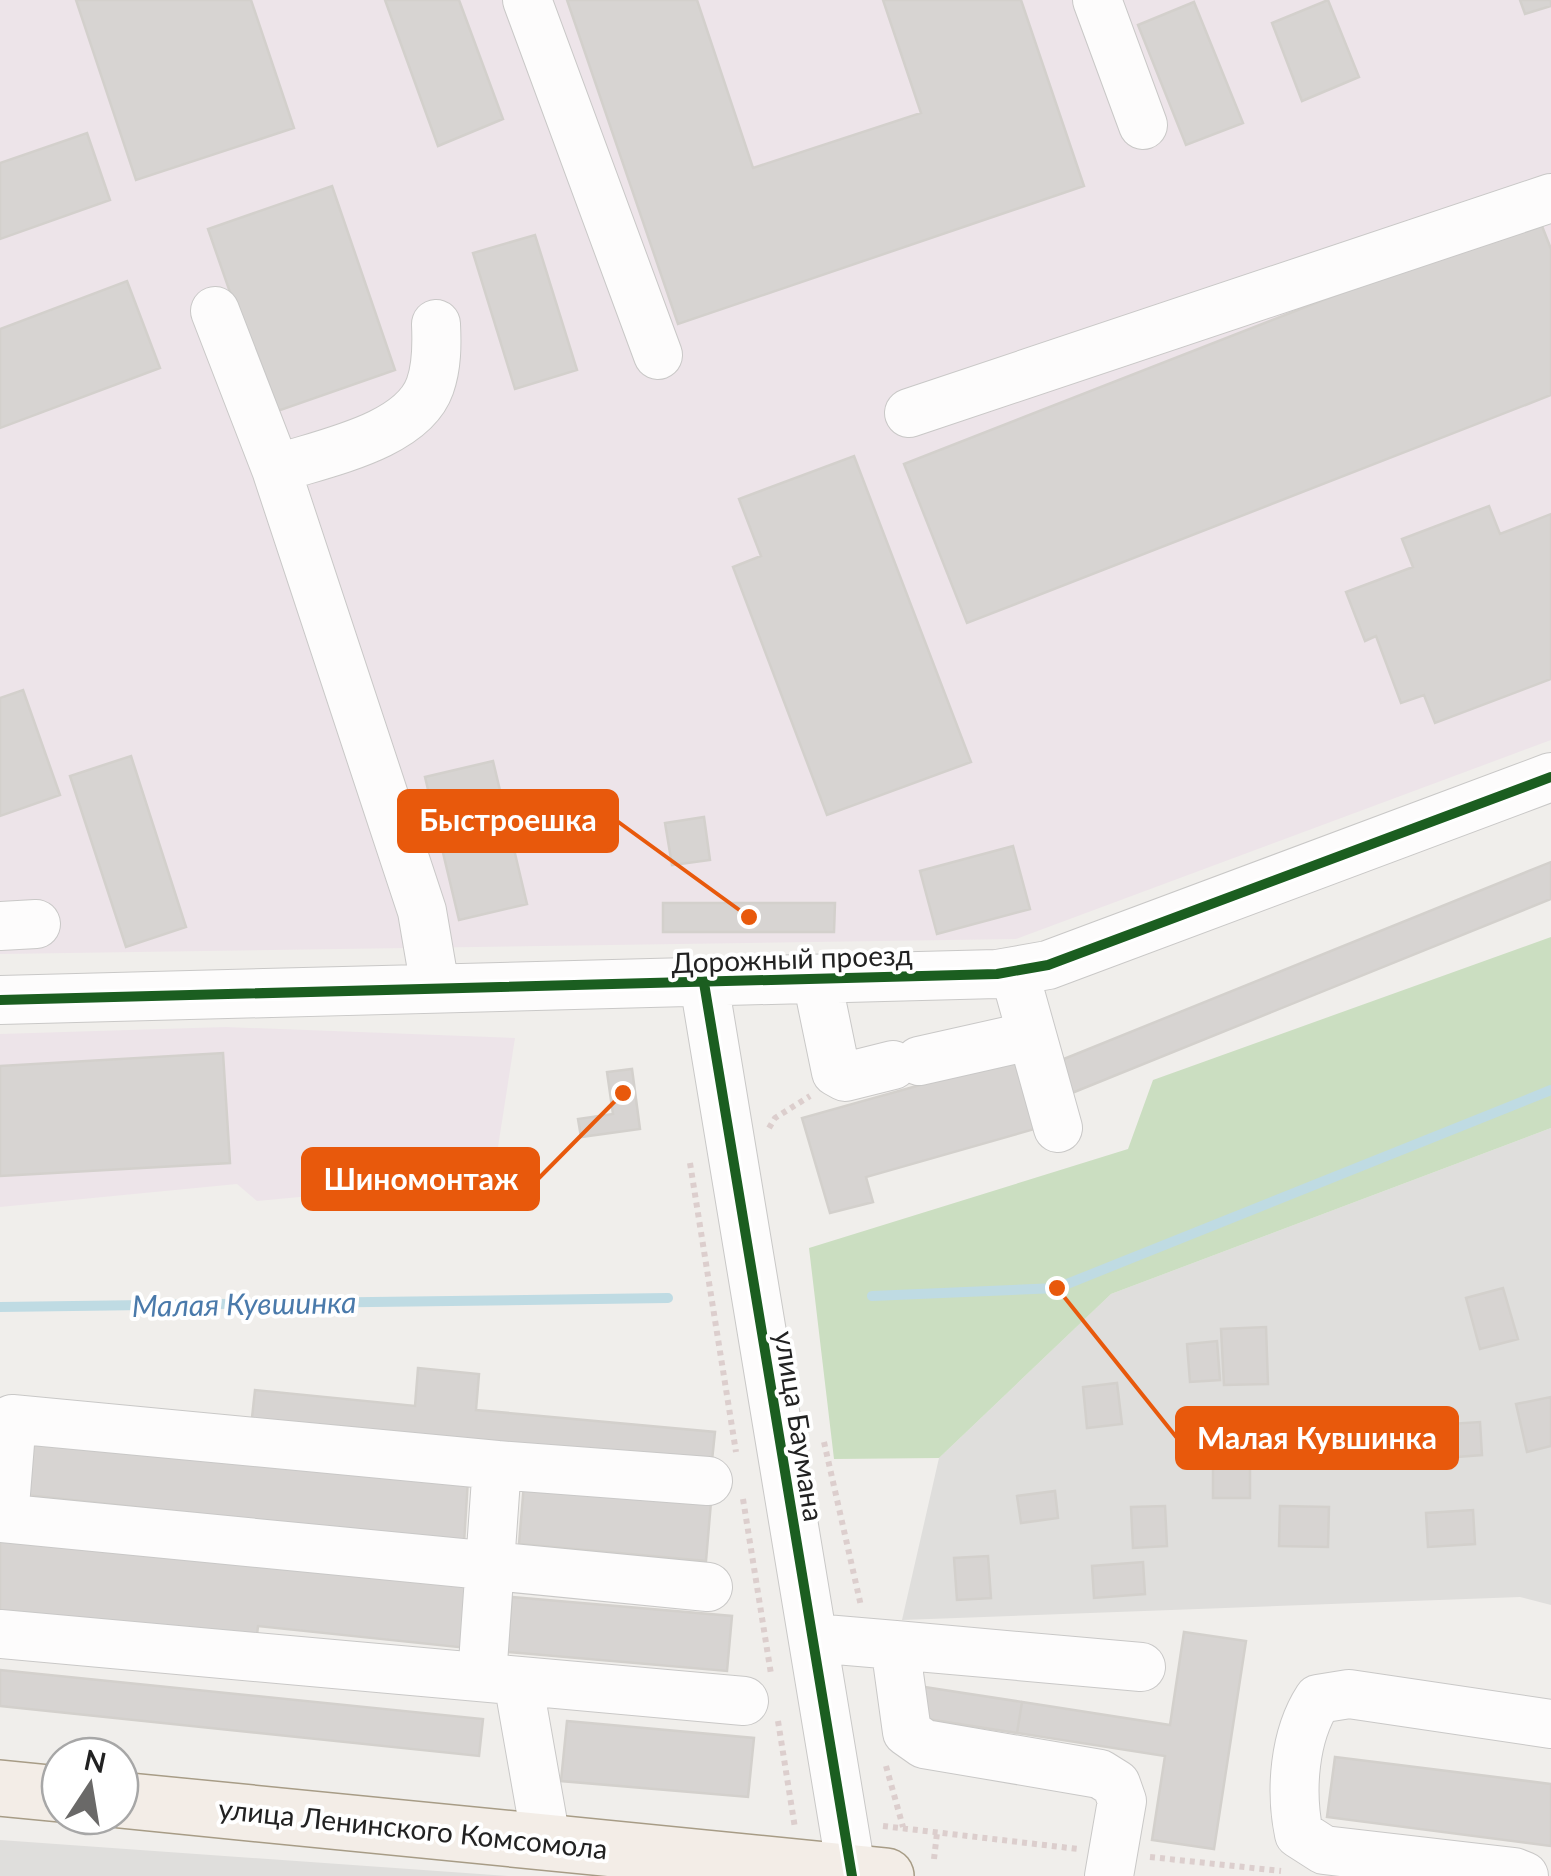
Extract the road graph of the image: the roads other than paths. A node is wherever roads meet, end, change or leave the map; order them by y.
1 (527, 0) edge
2 (1098, 0) edge
3 (1143, 125) dead end
4 (1551, 198) edge
5 (215, 311) dead end
6 (436, 324) dead end
7 (658, 355) dead end
8 (909, 413) dead end
9 (276, 469) junction
10 (1551, 776) edge
11 (1014, 970) junction
12 (817, 980) junction
13 (704, 983) junction
14 (435, 987) junction
15 (0, 1000) edge
16 (1030, 1036) junction
17 (1058, 1128) dead end
18 (497, 1464) junction
19 (729, 1481) road end
20 (2, 1518) edge
21 (492, 1566) junction
22 (708, 1587) dead end
23 (0, 1634) edge
24 (813, 1638) junction
25 (882, 1644) junction
26 (1141, 1667) dead end
27 (500, 1679) junction
28 (764, 1696) road end
29 (1551, 1724) edge
30 (0, 1788) edge
31 (40, 1792) edge
32 (140, 1802) edge
33 (546, 1840) junction
34 (881, 1862) edge
35 (1108, 1876) edge
36 (1524, 1876) edge

1 - 7 street
2 - 3 street
4 - 8 street
5 - 9 street
6 - 9 street
9 - 14 street
10 - 11 street, Дорожный проезд
11 - 12 street, Дорожный проезд
11 - 16 street
12 - 13 street, Дорожный проезд
12 - 16 street
13 - 14 street, Дорожный проезд
13 - 24 street, улица Баумана
14 - 15 street, Дорожный проезд
16 - 17 street
18 - 19 street
18 - 20 street
18 - 21 street
20 - 21 street
21 - 22 street
21 - 27 street
23 - 27 street
24 - 25 street
24 - 34 street, улица Баумана
25 - 26 street
25 - 35 street
27 - 28 street
27 - 33 street
29 - 36 street
30 - 31 main road
32 - 33 main road, улица Ленинского Комсомола
33 - 34 main road, улица Ленинского Комсомола

